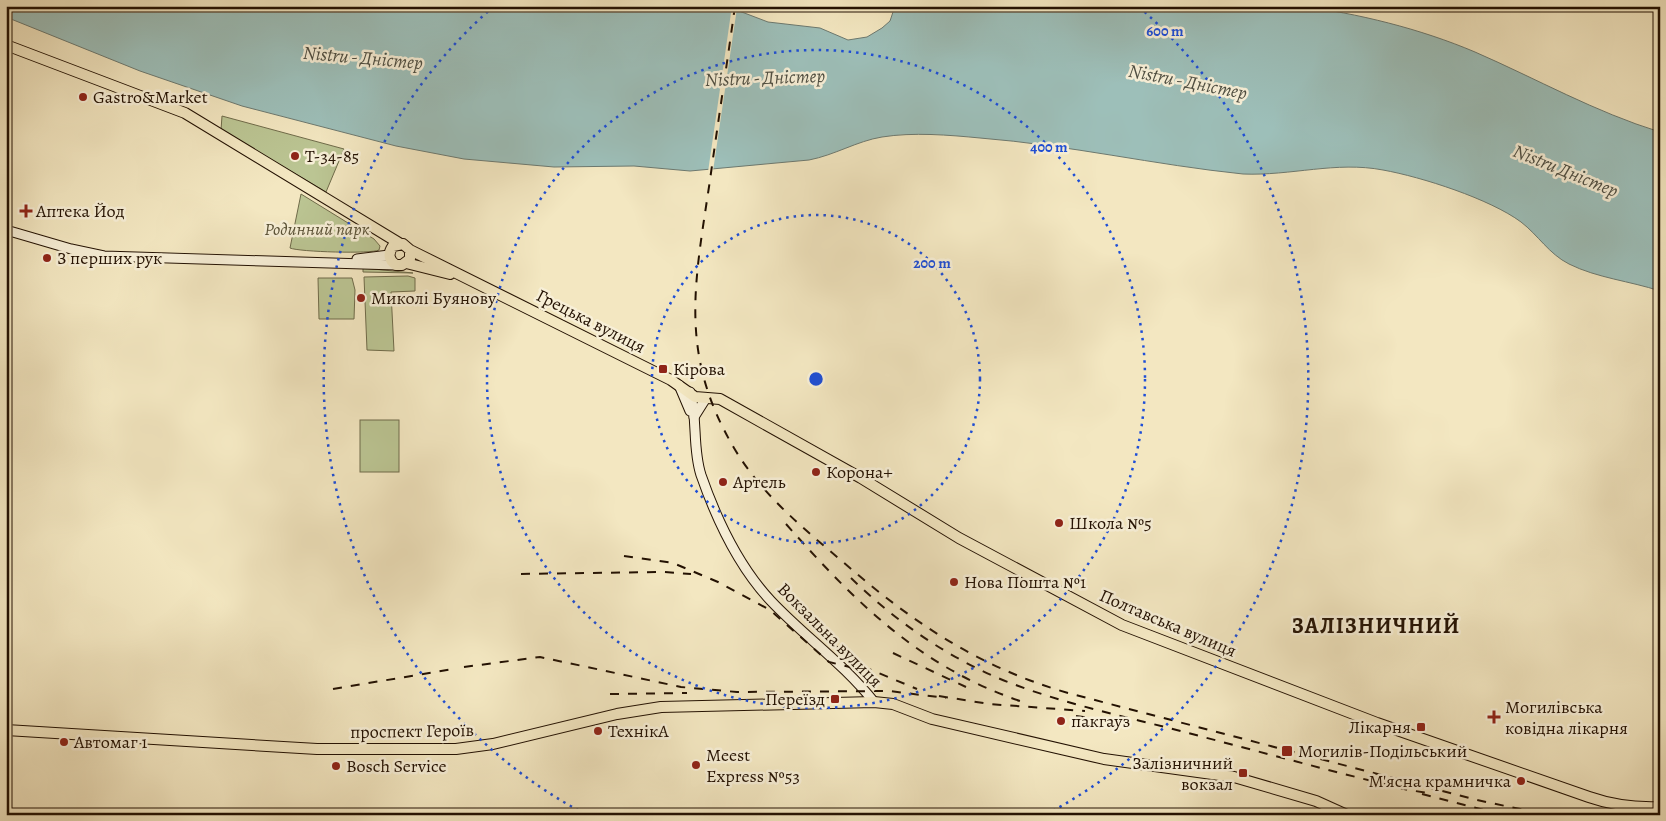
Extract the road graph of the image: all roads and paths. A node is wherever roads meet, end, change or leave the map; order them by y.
1 (6, 45) edge
2 (6, 228) edge
3 (375, 230) junction
4 (399, 243) junction
5 (410, 250) junction
6 (389, 254) junction
7 (401, 264) junction
8 (468, 278) junction
9 (679, 384) junction
10 (692, 394) junction
11 (706, 398) junction
12 (694, 418) junction
13 (874, 702) junction
14 (6, 730) edge
15 (1207, 774) junction
16 (1660, 807) edge
17 (1337, 815) edge
18 (1347, 815) edge

1 - 3 main road
2 - 6 main road
2 - 7 main road
3 - 4 main road
3 - 6 main road
4 - 5 main road
4 - 6 main road
5 - 7 main road
5 - 8 main road, Грецька вулиця
6 - 7 main road
7 - 8 main road, Грецька вулиця
8 - 9 main road, Грецька вулиця
9 - 10 main road, Грецька вулиця
9 - 12 main road, Вокзальна вулиця
10 - 11 main road, Полтавська вулиця
10 - 12 main road, Вокзальна вулиця
11 - 12 main road
11 - 16 main road, Полтавська вулиця
12 - 13 main road, Вокзальна вулиця
13 - 14 main road, проспект Героїв
13 - 15 main road, Вокзальна вулиця
15 - 17 main road, Вокзальна вулиця
15 - 18 main road, Вокзальна вулиця

